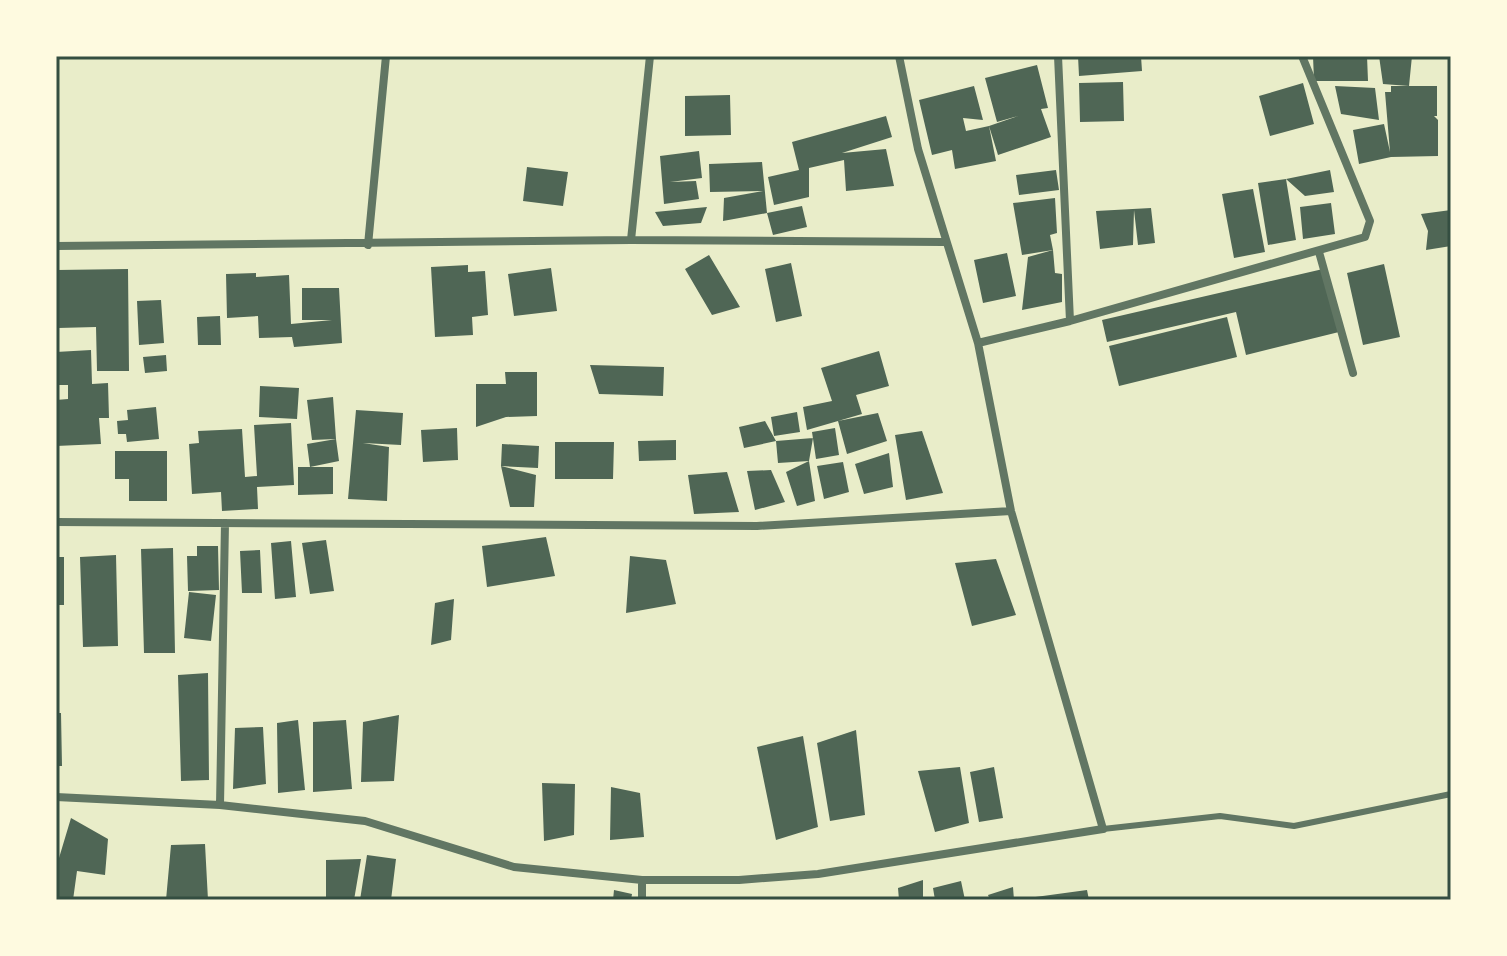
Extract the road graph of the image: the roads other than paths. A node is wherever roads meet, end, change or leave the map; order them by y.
1 (386, 56) edge
2 (650, 56) edge
3 (899, 56) edge
4 (1058, 56) edge
5 (1302, 56) edge
6 (631, 240) junction
7 (943, 242) junction
8 (368, 245) junction
9 (56, 246) edge
10 (1319, 252) junction
11 (1070, 321) junction
12 (978, 343) junction
13 (1353, 373) dead end
14 (1011, 511) junction
15 (56, 522) edge
16 (225, 523) junction
17 (1451, 794) edge
18 (56, 797) edge
19 (220, 805) junction
20 (1103, 829) junction
21 (642, 880) junction
22 (642, 900) edge

1 - 8 street
2 - 6 street
3 - 7 street
4 - 11 street
5 - 10 street
6 - 7 street
6 - 8 street
7 - 12 street
8 - 9 street
10 - 11 street
10 - 13 street
11 - 12 street
12 - 14 street
14 - 16 street
14 - 20 street
15 - 16 street
16 - 19 street
17 - 20 lane
18 - 19 street
19 - 21 street
20 - 21 street
21 - 22 street

